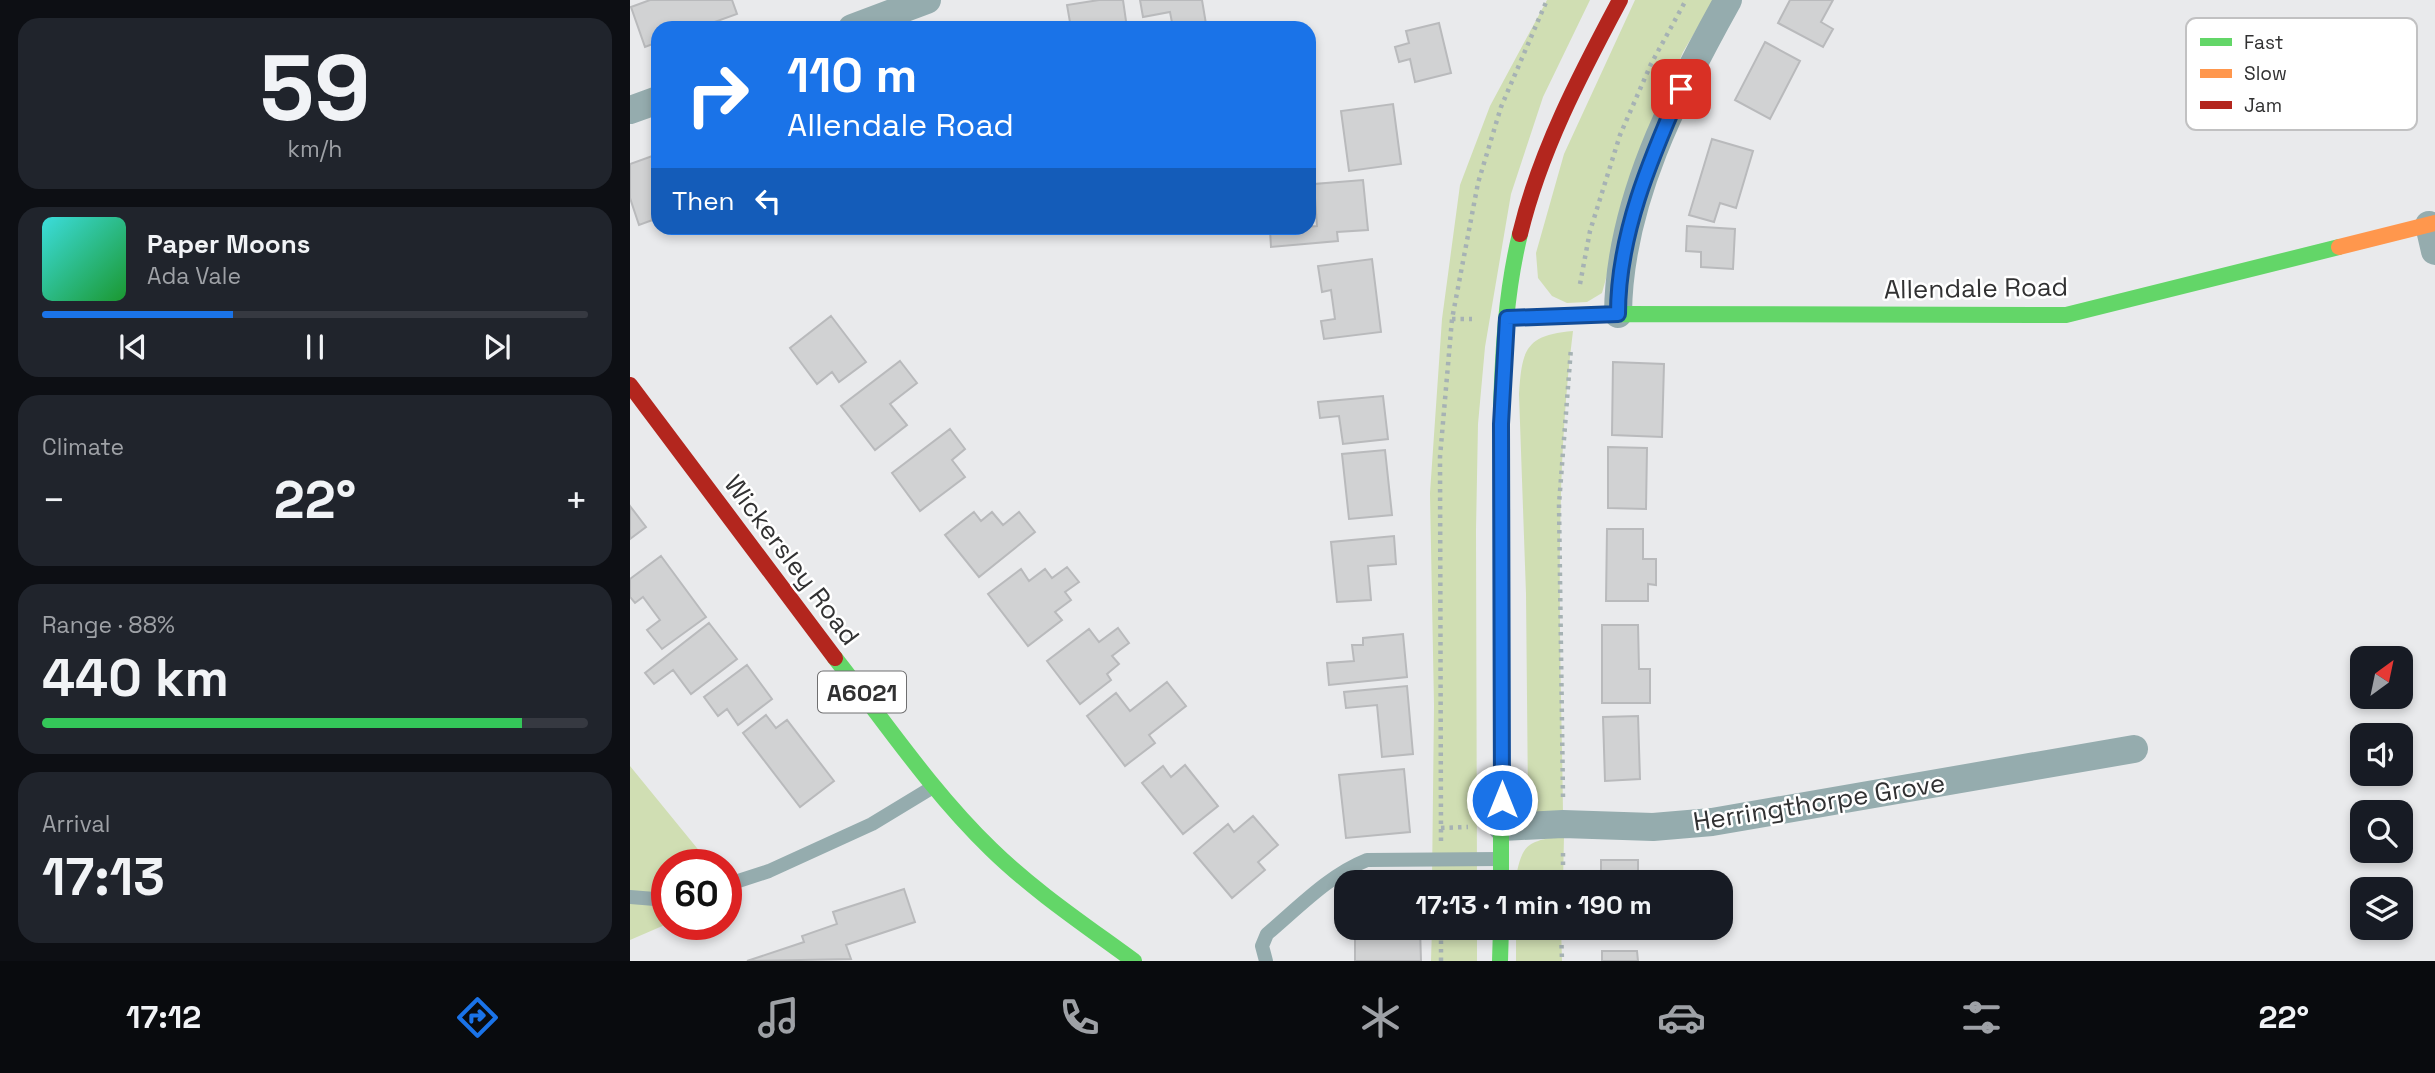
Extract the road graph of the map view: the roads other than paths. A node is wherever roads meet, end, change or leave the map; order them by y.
1 (927, 0) edge
2 (1620, 0) edge
3 (1728, 0) edge
4 (871, 21) edge
5 (651, 102) edge
6 (630, 110) edge
7 (2433, 233) edge
8 (1618, 314) junction
9 (1507, 318) junction
10 (630, 385) edge
11 (2134, 749) dead end
12 (935, 786) junction
13 (1502, 827) junction
14 (1502, 859) junction
15 (1502, 870) edge
16 (742, 880) edge
17 (630, 897) edge
18 (651, 899) edge
19 (1501, 940) edge
20 (1134, 961) edge
21 (1266, 961) edge
22 (1500, 961) edge

1 - 4 street
2 - 9 main road
3 - 8 street
5 - 6 street
7 - 8 main road, Allendale Road
8 - 9 main road, Allendale Road
9 - 13 main road
10 - 12 main road, Wickersley Road / A6021
11 - 13 street, Herringthorpe Grove
12 - 16 lane
12 - 20 main road, Wickersley Road / A6021
13 - 14 main road
14 - 15 main road
14 - 21 lane
17 - 18 lane
19 - 22 main road

